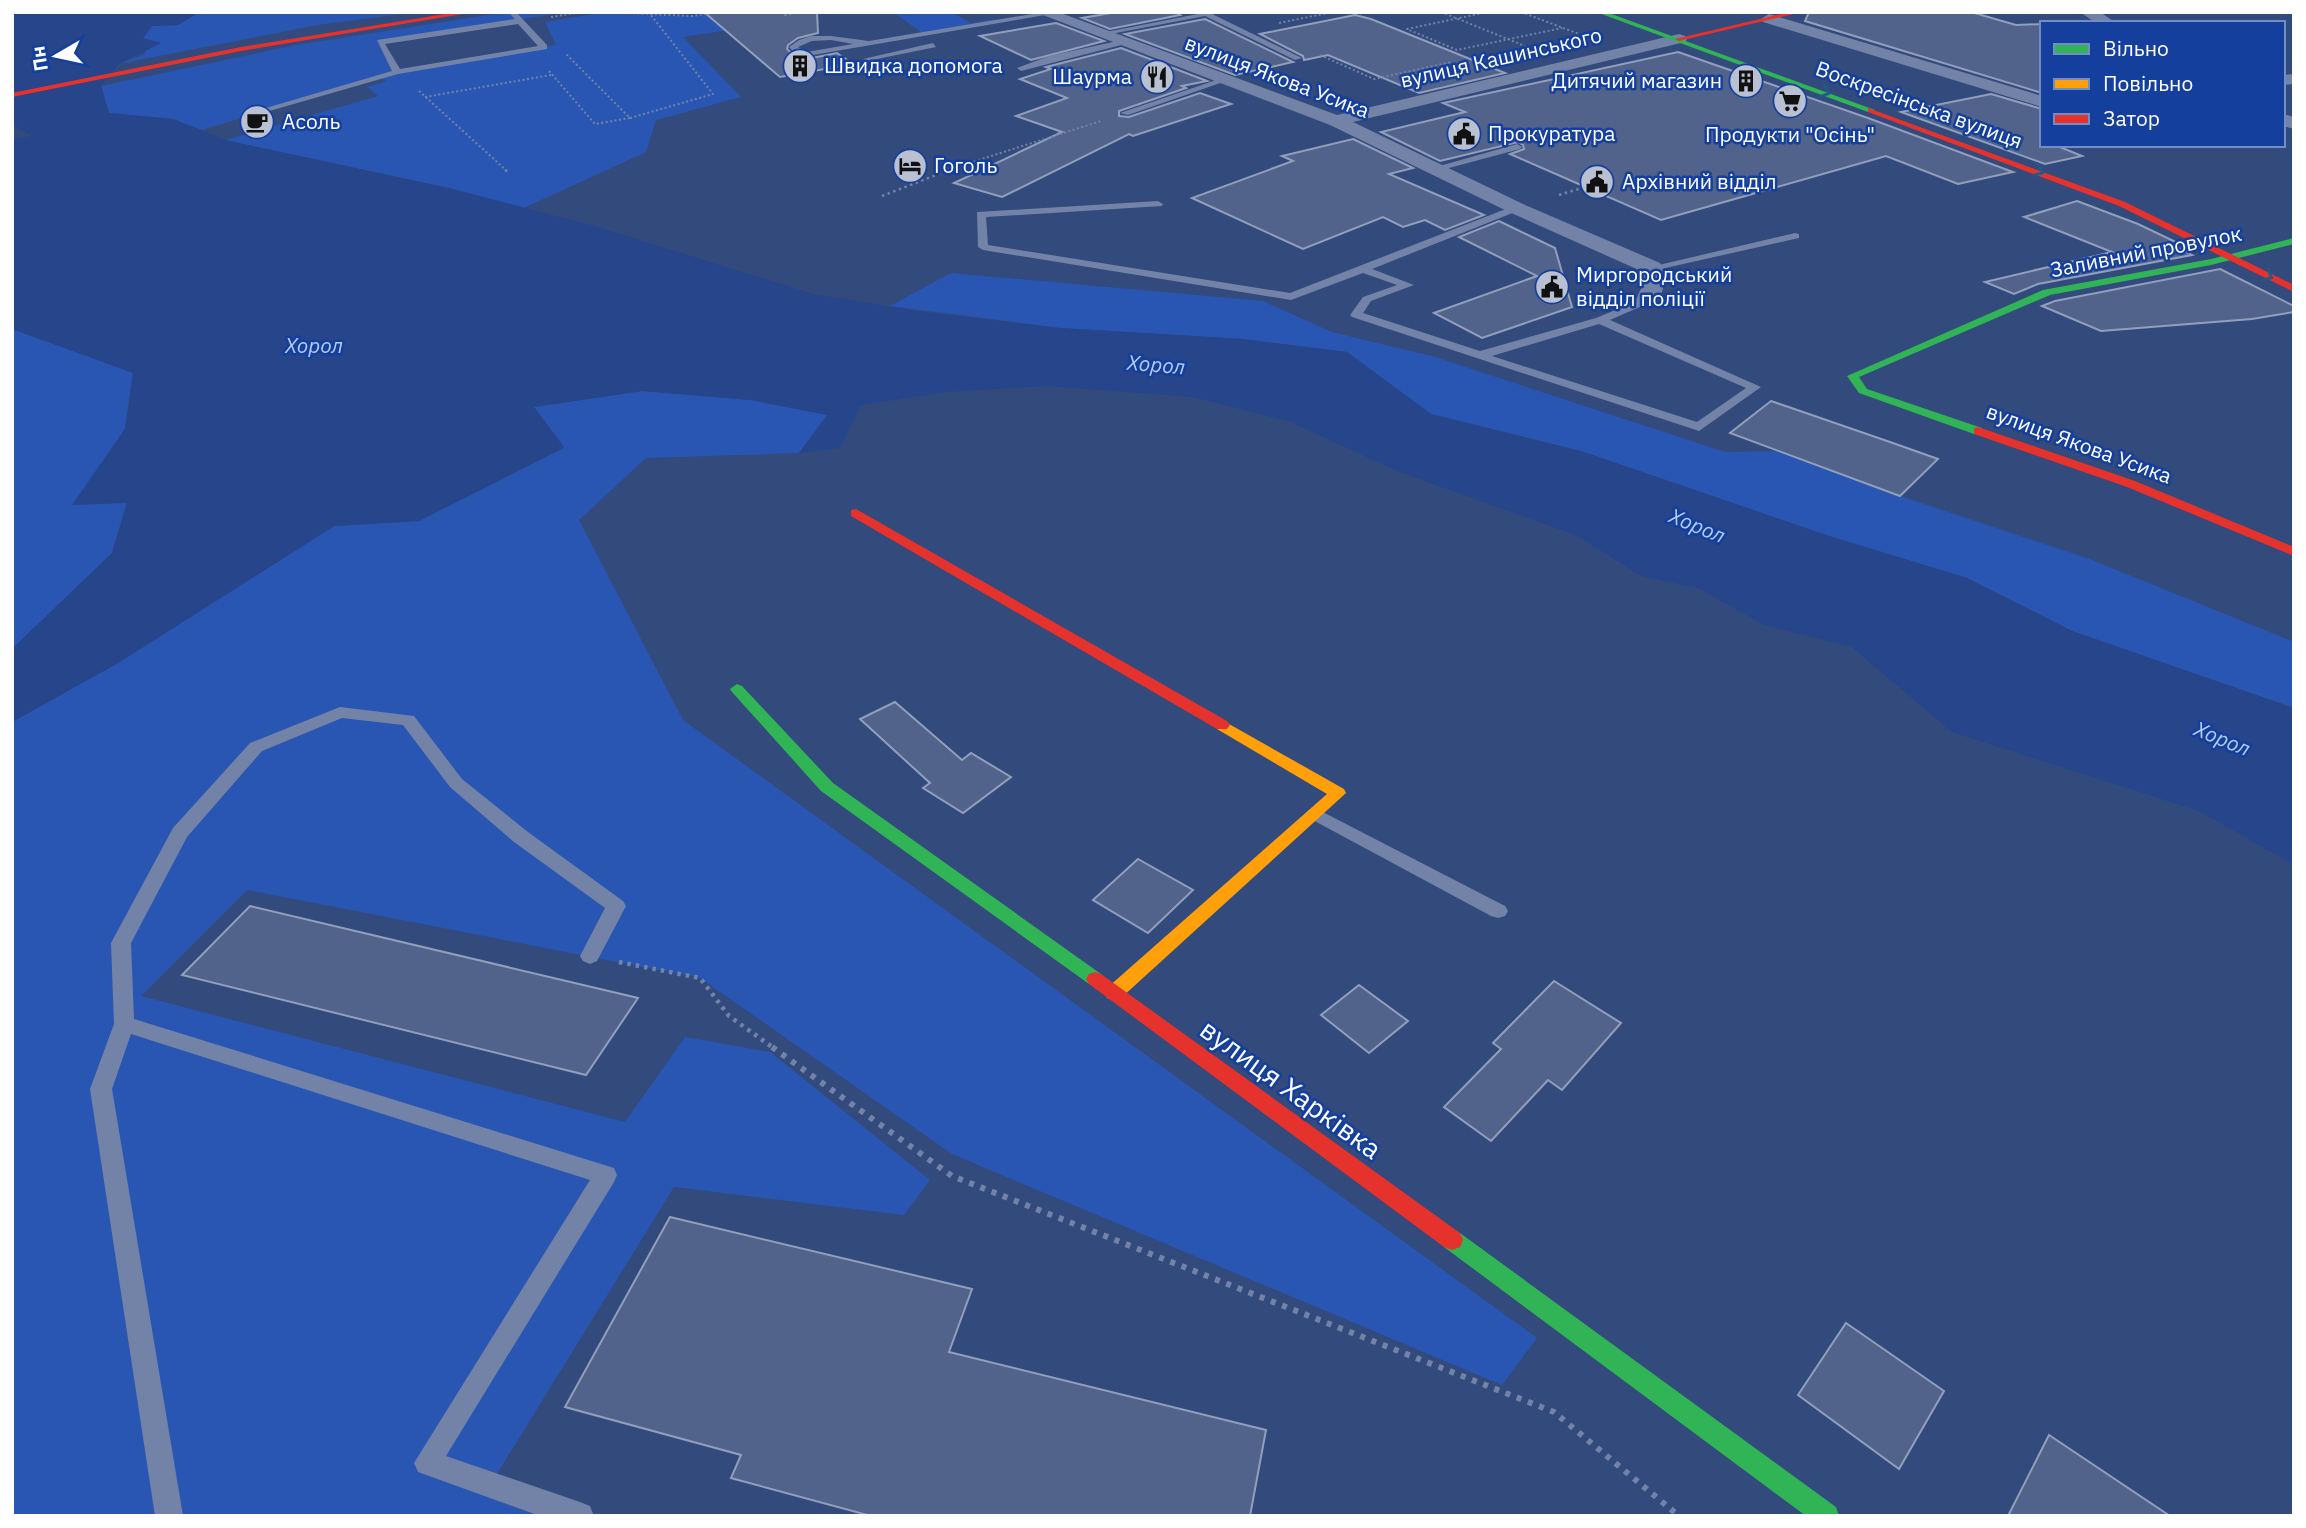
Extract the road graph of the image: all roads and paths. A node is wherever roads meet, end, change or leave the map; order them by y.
1 (472, 12) edge
2 (512, 12) edge
3 (611, 12) edge
4 (720, 12) edge
5 (781, 12) edge
6 (803, 12) edge
7 (1332, 12) edge
8 (1441, 12) edge
9 (1488, 12) edge
10 (1521, 12) edge
11 (1599, 12) edge
12 (1799, 12) edge
13 (2088, 12) edge
14 (1045, 13) edge
15 (650, 14) junction
16 (987, 16) dead end
17 (1458, 19) junction
18 (1769, 19) junction
19 (520, 21) junction
20 (2104, 21) edge
21 (1000, 22) junction
22 (1275, 24) dead end
23 (977, 26) junction
24 (1562, 28) junction
25 (1100, 34) junction
26 (1570, 37) dead end
27 (1507, 39) junction
28 (1679, 39) junction
29 (1122, 42) junction
30 (871, 44) junction
31 (544, 47) junction
32 (1274, 47) junction
33 (530, 49) junction
34 (1513, 49) dead end
35 (1298, 58) dead end
36 (867, 59) dead end
37 (1462, 60) dead end
38 (1021, 68) dead end
39 (397, 72) junction
40 (552, 75) junction
41 (1225, 80) junction
42 (12, 95) edge
43 (425, 97) junction
44 (2040, 102) edge
45 (256, 113) dead end
46 (1125, 113) joint
47 (630, 118) junction
48 (1336, 121) junction
49 (1517, 147) dead end
50 (1434, 169) junction
51 (509, 173) dead end
52 (882, 196) dead end
53 (1158, 204) dead end
54 (1516, 208) junction
55 (1795, 236) dead end
56 (2294, 241) edge
57 (2232, 258) junction
58 (1652, 268) junction
59 (1363, 269) junction
60 (2294, 289) edge
61 (1647, 300) joint
62 (1600, 320) junction
63 (1480, 355) junction
64 (1853, 376) joint
65 (856, 513) dead end
66 (2294, 552) edge
67 (737, 689) dead end
68 (1315, 814) junction
69 (1498, 911) dead end
70 (590, 956) joint
71 (1114, 993) junction
72 (124, 1024) junction
73 (169, 1516) edge
74 (580, 1516) edge
75 (1679, 1516) edge
76 (1827, 1516) edge

1 - 42 street
2 - 19 lane
3 - 15 path
4 - 15 path
5 - 6 path
7 - 22 path
8 - 17 path
9 - 17 path
10 - 24 path
11 - 28 street, Воскресінська вулиця
12 - 18 street, вулиця Кашинського
13 - 20 street
14 - 21 lane
14 - 25 street, вулиця Якова Усика
15 - 47 path
16 - 21 lane
17 - 27 path
17 - 27 path
18 - 28 street, вулиця Кашинського
18 - 44 street
19 - 31 lane
19 - 39 lane
21 - 23 lane
23 - 30 lane
23 - 36 lane
24 - 26 path
24 - 27 path
25 - 29 street, вулиця Якова Усика
25 - 32 lane
27 - 34 path
28 - 48 street, вулиця Кашинського
28 -> 57 street, Воскресінська вулиця
29 - 38 lane
29 - 41 street, вулиця Якова Усика
30 - 30 lane
31 - 33 lane
31 - 47 path
32 - 35 lane
32 - 37 path
33 - 39 lane
33 - 40 path
39 - 43 path
39 - 45 lane
40 - 43 path
40 - 47 path
41 - 46 lane
41 - 48 street, вулиця Якова Усика
43 - 51 path
46 - 52 path
48 - 50 street, вулиця Якова Усика
49 - 50 lane
50 - 54 street, вулиця Якова Усика
53 - 59 lane
54 - 58 street, вулиця Якова Усика
54 - 59 lane
55 - 58 lane
56 - 57 street, Заливний провулок
57 -> 60 street, Воскресінська вулиця
57 - 64 street, Заливний провулок
58 - 61 street
59 - 63 lane
61 - 62 lane
62 - 63 lane
62 - 63 lane
64 - 66 street, вулиця Якова Усика
65 - 68 street
67 - 71 street, вулиця Харківка
68 - 69 lane
68 - 71 street
70 - 72 lane
70 - 75 path
71 - 76 street, вулиця Харківка
72 - 73 lane
72 - 74 lane

